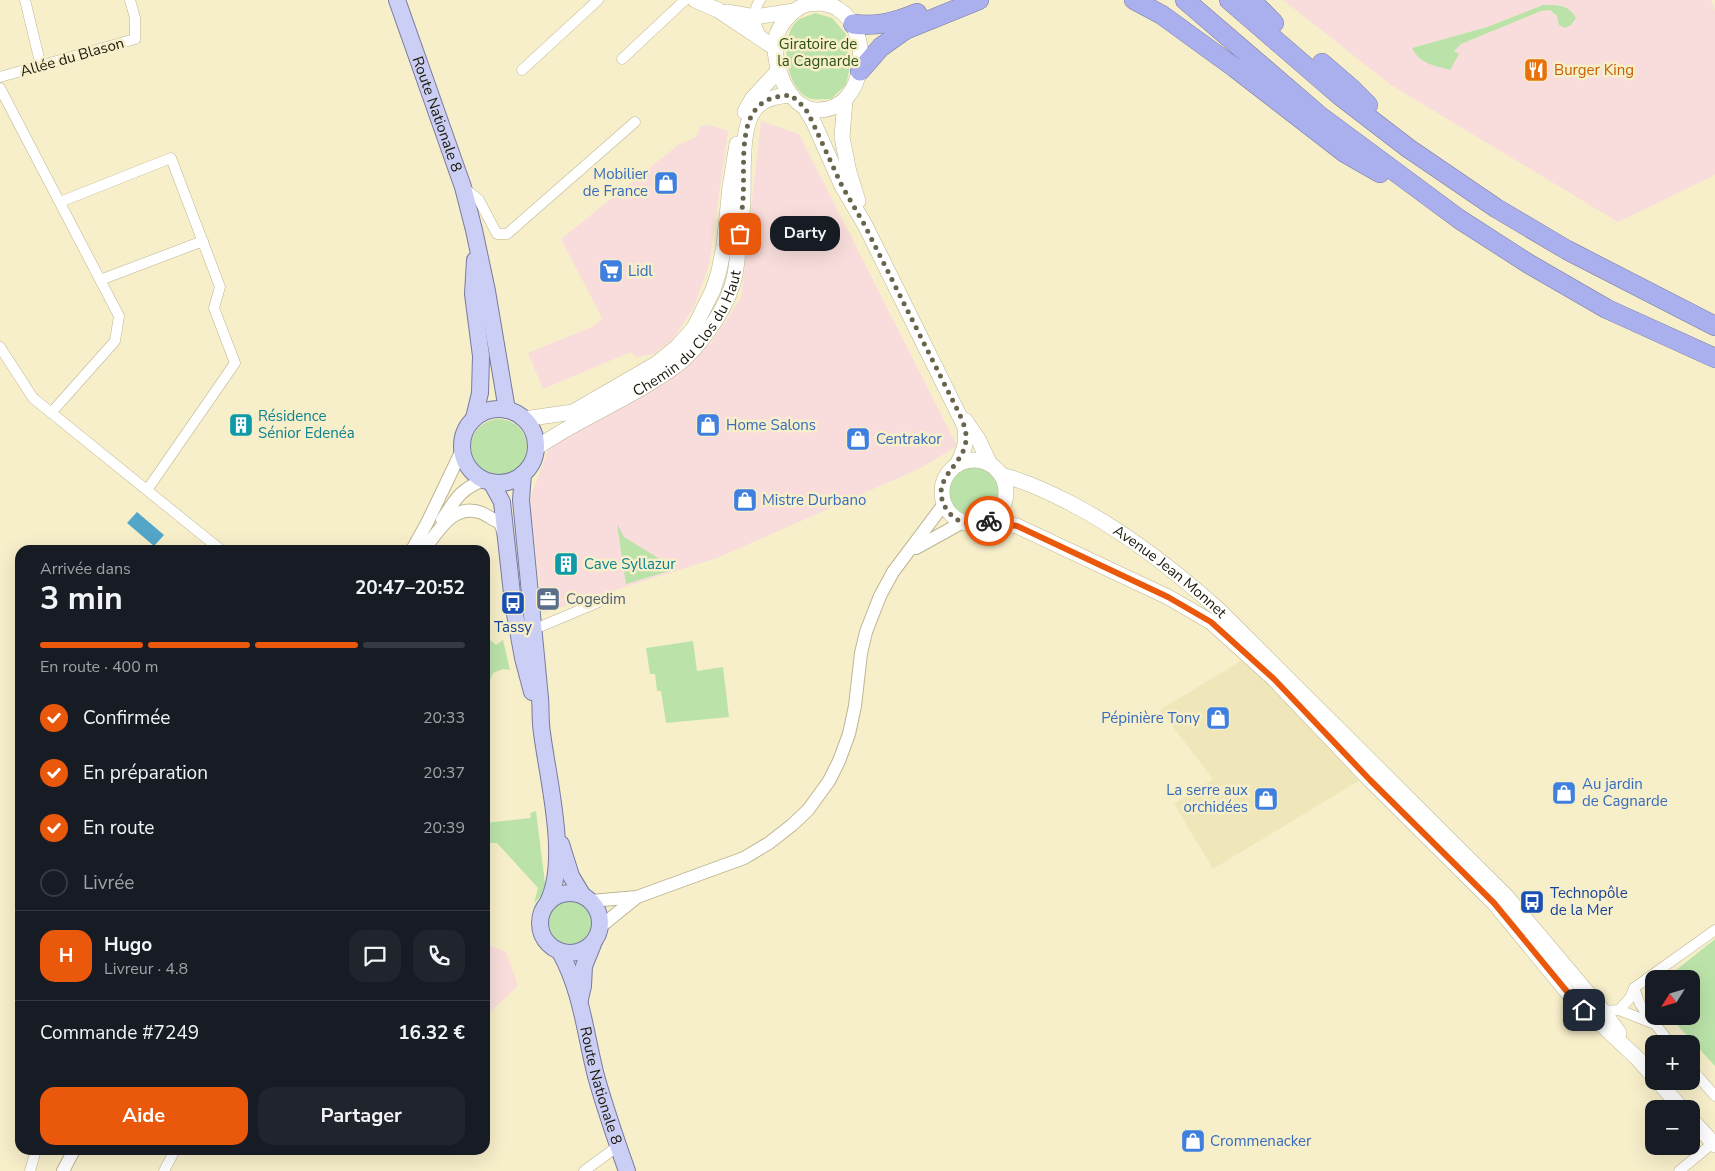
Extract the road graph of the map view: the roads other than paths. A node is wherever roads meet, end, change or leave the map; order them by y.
1 (25, 0) edge
2 (130, 0) edge
3 (598, 0) edge
4 (685, 0) edge
5 (695, 0) edge
6 (760, 0) edge
7 (766, 0) edge
8 (948, 0) edge
9 (979, 0) edge
10 (1134, 0) edge
11 (1185, 0) edge
12 (1229, 0) edge
13 (1251, 0) edge
14 (401, 2) edge
15 (802, 5) edge
16 (718, 10) junction
17 (847, 12) edge
18 (774, 15) junction
19 (755, 17) junction
20 (769, 43) junction
21 (622, 59) dead end
22 (41, 66) junction
23 (522, 70) dead end
24 (779, 70) junction
25 (860, 71) junction
26 (0, 78) edge
27 (0, 88) edge
28 (791, 95) junction
29 (845, 100) junction
30 (805, 108) junction
31 (635, 122) dead end
32 (1408, 148) junction
33 (463, 187) junction
34 (60, 202) junction
35 (1459, 218) junction
36 (864, 224) junction
37 (474, 230) junction
38 (203, 241) junction
39 (100, 280) junction
40 (1715, 326) edge
41 (0, 347) edge
42 (1715, 358) edge
43 (956, 407) junction
44 (507, 410) junction
45 (51, 413) junction
46 (474, 418) junction
47 (524, 419) junction
48 (536, 448) junction
49 (462, 450) junction
50 (957, 465) junction
51 (995, 470) junction
52 (524, 474) junction
53 (487, 481) junction
54 (147, 490) junction
55 (944, 504) junction
56 (986, 521) junction
57 (963, 522) junction
58 (506, 540) junction
59 (215, 545) edge
60 (415, 545) edge
61 (427, 545) edge
62 (428, 545) edge
63 (911, 550) junction
64 (599, 602) dead end
65 (525, 630) junction
66 (556, 832) junction
67 (637, 897) junction
68 (587, 898) junction
69 (548, 902) junction
70 (600, 927) junction
71 (1715, 930) edge
72 (593, 944) junction
73 (560, 952) junction
74 (1634, 988) junction
75 (580, 999) junction
76 (1584, 1010) junction
77 (1619, 1010) junction
78 (1603, 1011) junction
79 (1645, 1011) edge
80 (1645, 1020) edge
81 (1656, 1025) edge
82 (1664, 1035) edge
83 (1638, 1059) junction
84 (1645, 1067) edge
85 (1700, 1078) edge
86 (1666, 1090) edge
87 (1715, 1096) edge
88 (1674, 1100) edge
89 (1700, 1129) edge
90 (1714, 1144) edge
91 (618, 1146) junction
92 (35, 1155) edge
93 (71, 1155) edge
94 (172, 1155) edge
95 (30, 1171) edge
96 (63, 1171) edge
97 (164, 1171) edge
98 (584, 1171) edge
99 (627, 1171) edge
100 (1679, 1171) edge

1 - 22 street
2 - 22 street, Allée du Blason
3 - 23 street
4 - 21 street
5 - 16 main road
6 - 19 street
7 - 18 street
8 - 17 highway
9 - 25 highway
10 - 35 highway
11 - 35 highway
12 - 32 highway
13 - 32 highway
14 - 33 main road, Route Nationale 8
15 - 17 main road
15 - 18 main road
15 - 20 main road
16 - 19 main road
16 - 20 main road
17 - 25 main road
18 - 19 main road
19 - 20 street
20 - 24 main road
22 - 26 street, Allée du Blason
24 - 28 main road
24 - 47 main road, Chemin du Clos du Haut
25 - 29 main road
27 - 34 street
28 - 30 main road
28 - 48 main road, Chemin du Clos du Haut
29 - 30 main road
29 - 36 main road
30 - 36 main road
31 - 33 street
32 - 40 highway
33 - 37 main road, Route Nationale 8
34 - 38 street
34 - 39 street
35 - 42 highway
36 - 43 main road
37 - 44 main road, Route Nationale 8
37 - 46 main road, Route Nationale 8
38 - 39 street
38 - 54 street
39 - 45 street
41 - 45 street
43 - 50 main road
43 - 51 main road
44 - 46 main road
44 - 47 main road
45 - 54 street
46 - 49 main road
47 - 48 main road
48 - 52 main road
49 - 53 main road
49 - 60 street
50 - 51 main road
50 - 55 main road
51 - 56 main road
51 - 78 main road, Avenue Jean Monnet
52 - 53 main road
52 - 65 main road
53 - 58 main road
53 - 61 street
54 - 59 street
55 - 57 main road
55 - 63 street
56 - 57 main road
56 - 76 main road, Avenue Jean Monnet
57 - 63 street
58 - 62 street
58 - 65 main road
63 - 67 street
64 - 65 street
65 - 66 main road
66 - 68 main road
66 - 69 main road
67 - 68 street
67 - 70 street
68 - 69 main road
68 - 70 main road
69 - 73 main road
70 - 72 main road
71 - 74 street
72 - 73 main road
72 - 75 main road, Route Nationale 8
73 - 75 main road, Route Nationale 8
74 - 77 street
74 - 79 street
75 - 91 main road, Route Nationale 8
76 - 78 street
76 - 83 main road, Avenue Jean Monnet
77 - 78 street
77 - 80 street
78 - 83 main road, Avenue Jean Monnet
81 - 82 street
83 - 84 main road, Avenue Jean Monnet
85 - 87 street
86 - 88 main road
89 - 90 main road
90 - 100 street
91 - 98 street
91 - 99 main road, Route Nationale 8
92 - 95 street
93 - 96 street
94 - 97 street

